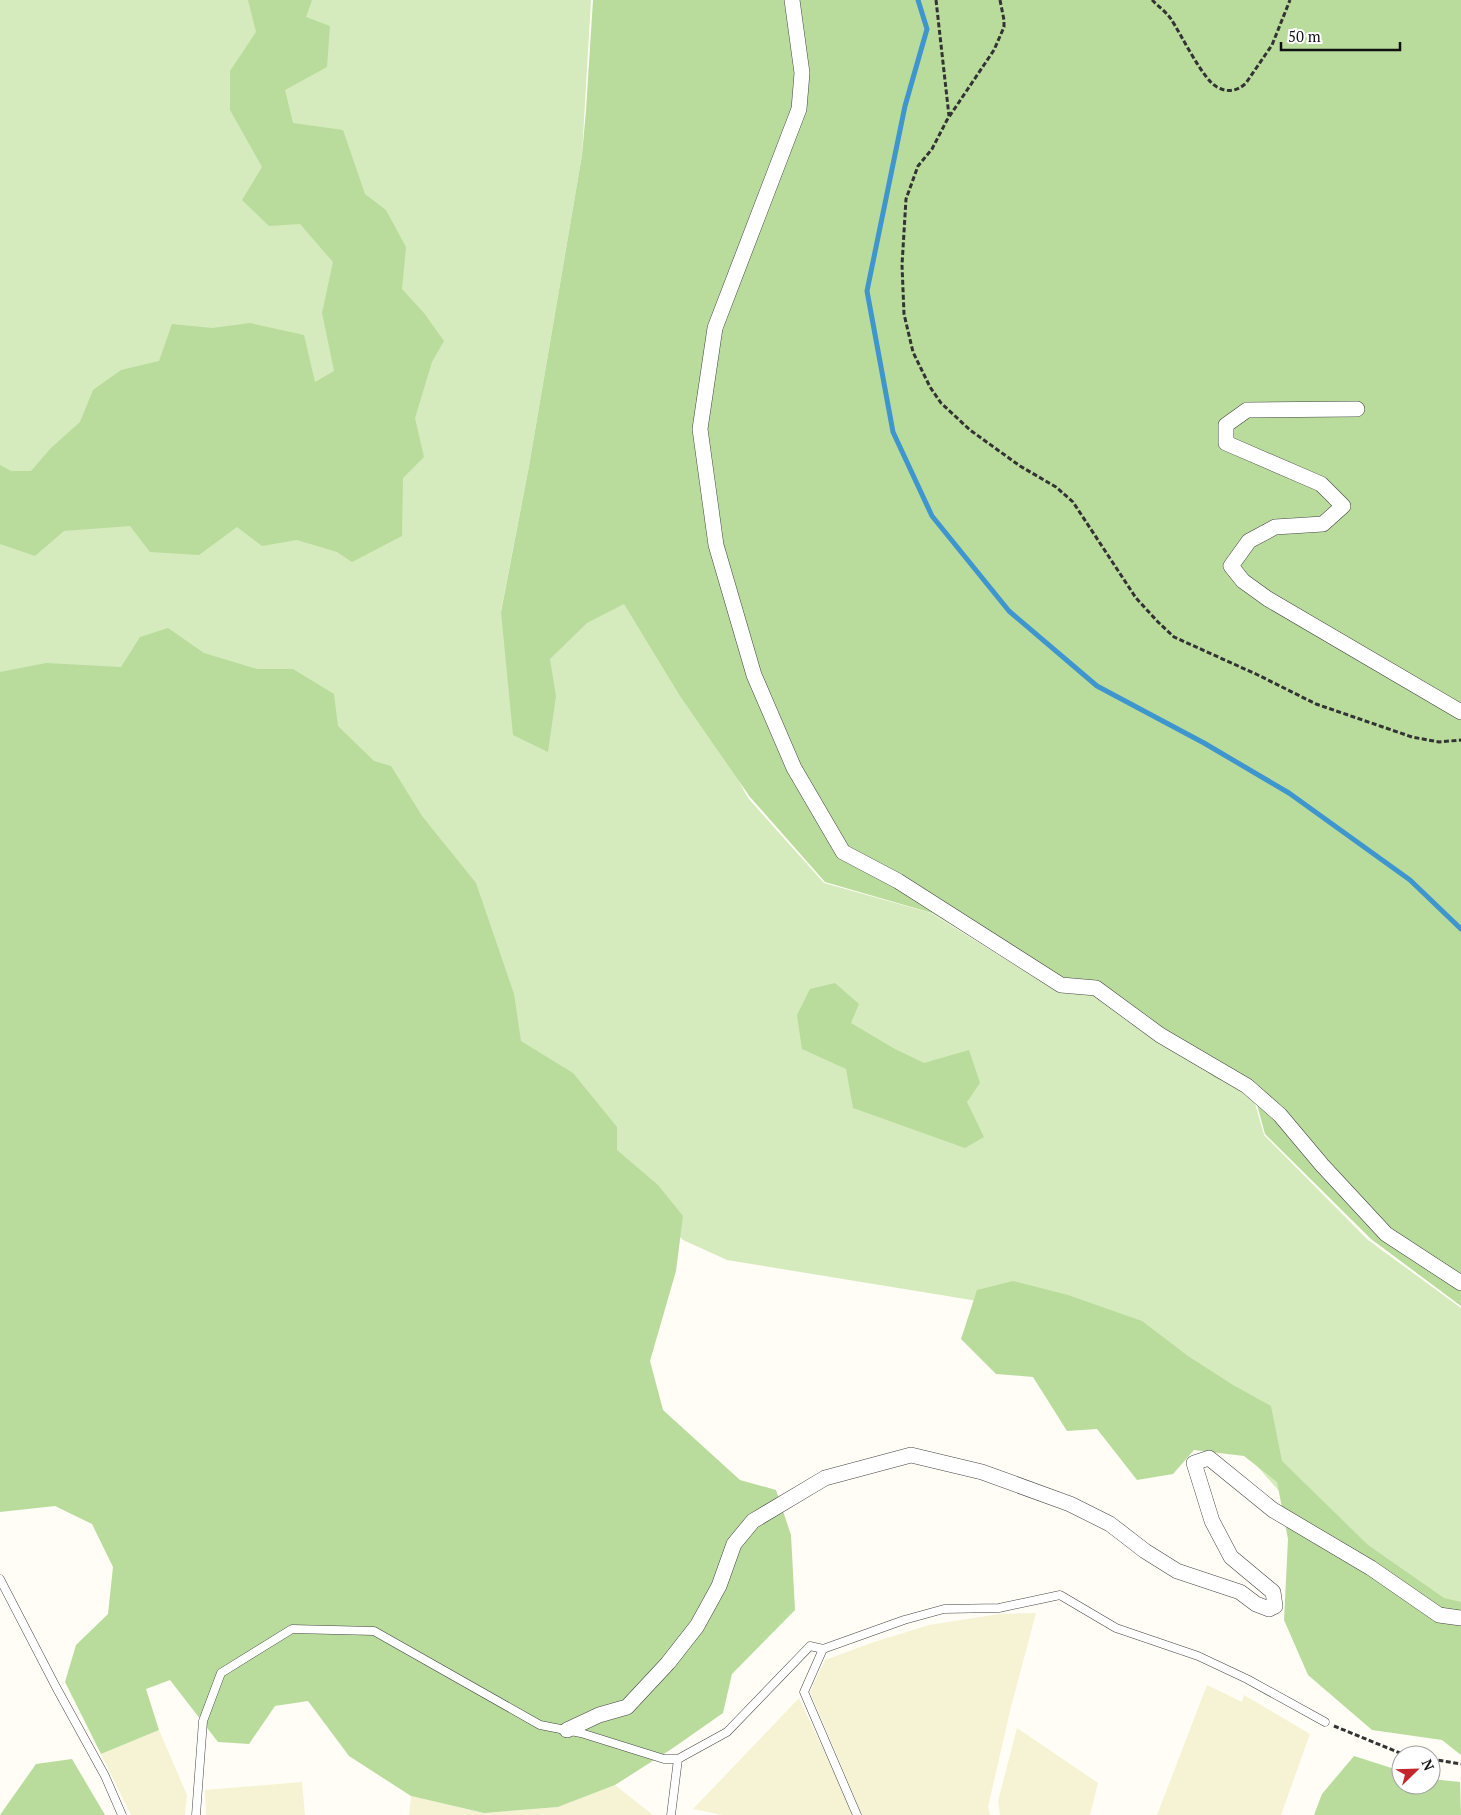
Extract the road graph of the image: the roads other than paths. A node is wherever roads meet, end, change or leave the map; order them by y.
1 (792, 0) edge
2 (1357, 409) dead end
3 (1461, 712) edge
4 (1461, 1283) edge
5 (0, 1579) edge
6 (1461, 1618) edge
7 (823, 1649) junction
8 (1325, 1722) road end
9 (567, 1730) junction
10 (678, 1759) junction
11 (122, 1815) edge
12 (196, 1815) edge
13 (671, 1815) edge
14 (857, 1815) edge

1 - 4 street
2 - 3 street
5 - 11 lane
6 - 9 street
7 - 8 lane
7 - 10 lane
7 - 14 lane
9 - 10 lane
9 - 12 lane
10 - 13 lane

